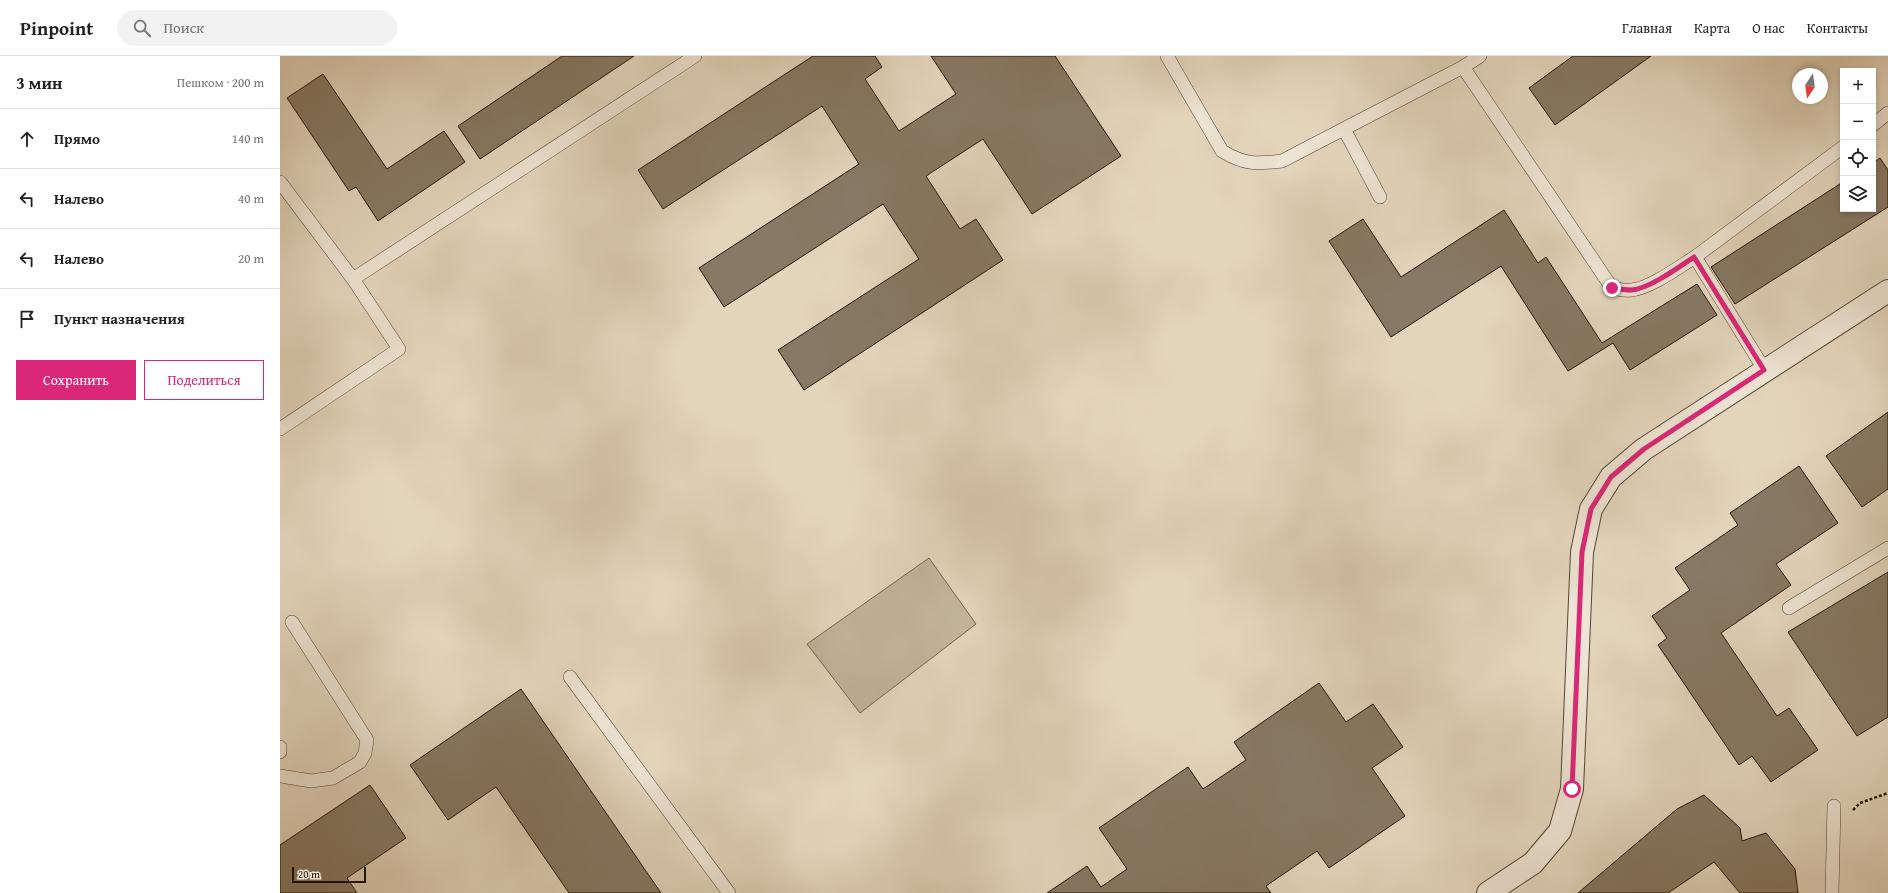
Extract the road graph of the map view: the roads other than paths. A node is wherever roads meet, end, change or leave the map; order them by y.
1 (695, 56) edge
2 (1167, 56) edge
3 (1480, 56) edge
4 (1462, 67) junction
5 (1888, 113) edge
6 (1876, 122) edge
7 (1344, 129) junction
8 (1840, 149) edge
9 (280, 182) edge
10 (1380, 197) dead end
11 (1694, 257) junction
12 (353, 279) junction
13 (1888, 291) edge
14 (1764, 370) junction
15 (280, 429) edge
16 (1888, 548) edge
17 (1789, 608) dead end
18 (292, 622) dead end
19 (570, 677) dead end
20 (280, 747) edge
21 (280, 752) edge
22 (280, 776) edge
23 (1834, 806) dead end
24 (1501, 890) edge
25 (729, 893) edge
26 (1832, 893) edge

1 - 12 lane
2 - 7 lane
3 - 4 lane
4 - 7 lane
4 - 11 lane
5 - 6 lane
7 - 10 lane
8 - 11 lane
9 - 12 lane
11 - 14 lane
12 - 15 lane
13 - 14 street
14 - 24 street
16 - 17 lane
18 - 22 lane
19 - 25 lane
20 - 21 lane
23 - 26 lane

